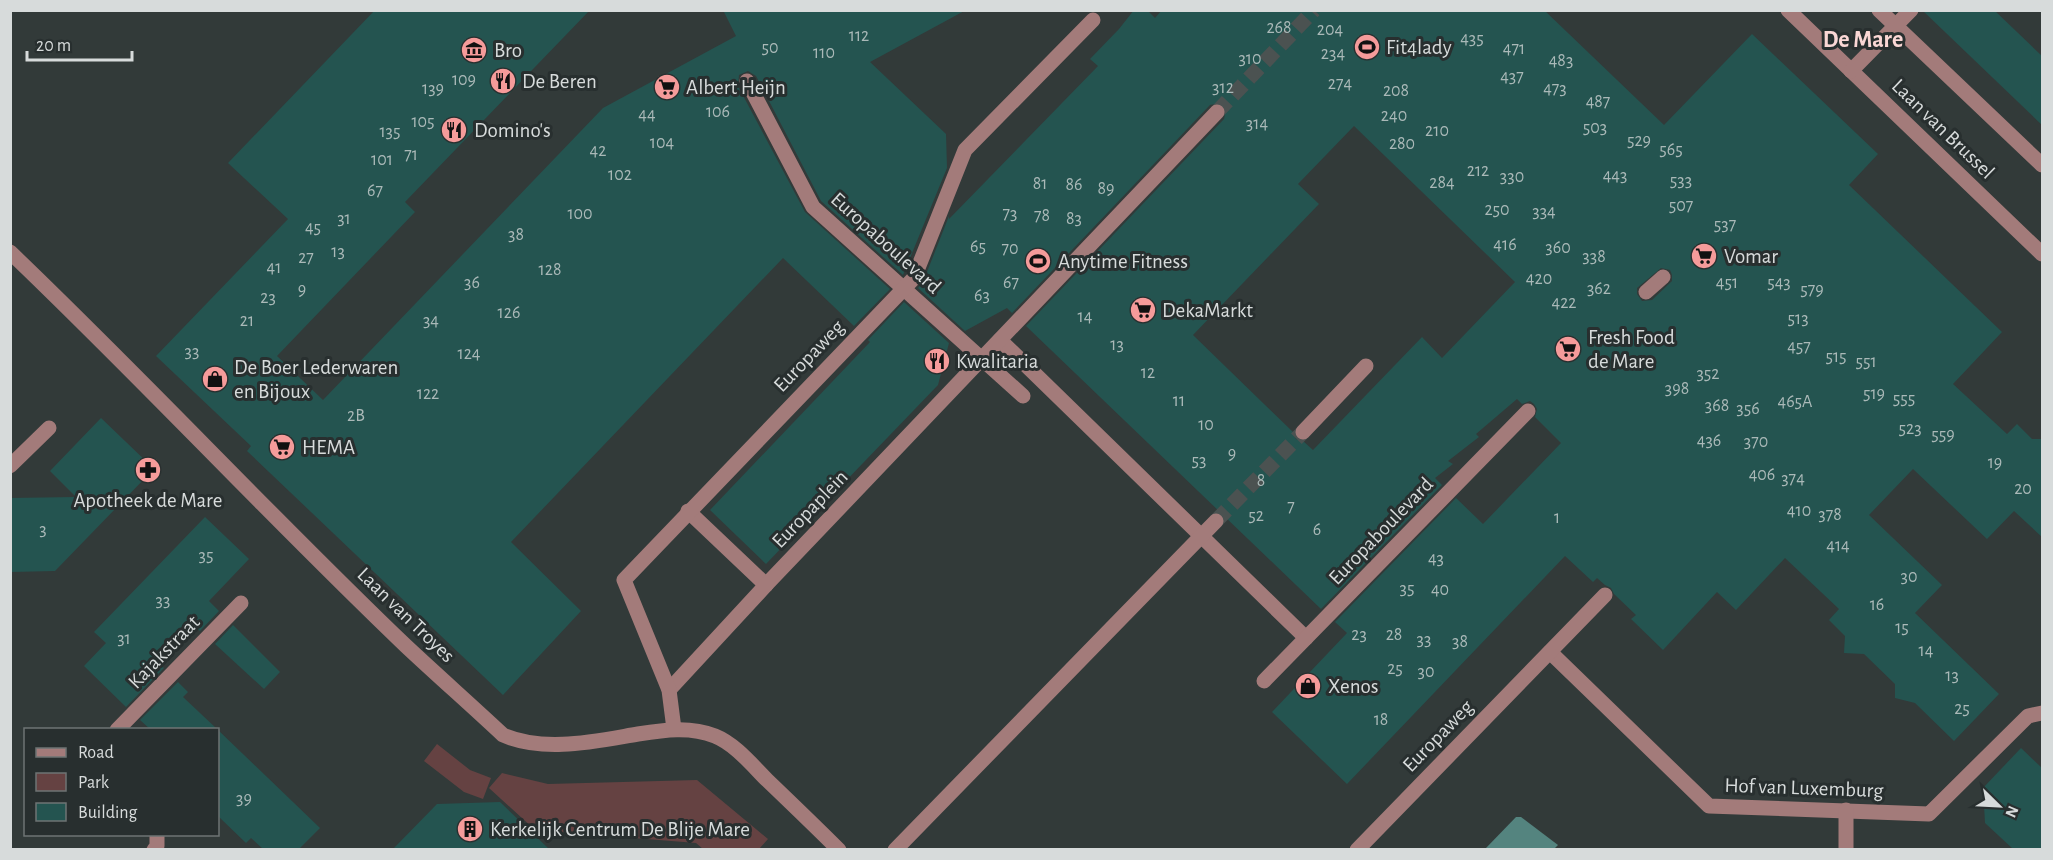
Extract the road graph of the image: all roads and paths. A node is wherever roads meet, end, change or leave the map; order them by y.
1 (1788, 10) edge
2 (1879, 10) edge
3 (1911, 10) edge
4 (1092, 20) dead end
5 (1896, 26) junction
6 (1851, 71) junction
7 (747, 81) dead end
8 (1217, 112) tunnel mouth
9 (2043, 165) edge
10 (10, 252) edge
11 (2043, 254) edge
12 (1663, 277) dead end
13 (904, 288) junction
14 (1646, 292) dead end
15 (1000, 340) junction
16 (982, 359) junction
17 (1366, 366) dead end
18 (1023, 396) dead end
19 (1528, 411) dead end
20 (49, 428) dead end
21 (1303, 432) tunnel mouth
22 (10, 466) edge
23 (688, 511) junction
24 (1216, 521) tunnel mouth
25 (1201, 536) junction
26 (766, 585) junction
27 (1605, 596) dead end
28 (241, 603) dead end
29 (1306, 638) junction
30 (1550, 652) junction
31 (1264, 681) dead end
32 (669, 690) junction
33 (2043, 713) edge
34 (118, 728) edge
35 (674, 729) junction
36 (1846, 810) junction
37 (840, 849) edge
38 (895, 849) edge
39 (1357, 849) edge
40 (1846, 849) edge

1 - 6 street, Laan van Brussel
2 - 5 street
3 - 5 street
4 - 13 street, Europaweg
5 - 6 street
5 - 9 street
6 - 11 street, Laan van Brussel
7 - 13 street, Europaboulevard
8 - 15 street
10 - 35 street, Laan van Troyes
12 - 14 street
13 - 16 street, Europaboulevard
13 - 23 street, Europaweg
15 - 16 street
15 - 25 street
16 - 18 street, Europaboulevard
16 - 26 street, Europaplein
17 - 21 street
19 - 29 street, Europaboulevard
20 - 22 street
23 - 26 street
23 - 32 street, Europaweg
24 - 25 street
25 - 29 street
25 - 38 street
26 - 32 street, Europaplein
27 - 30 street, Europaweg
28 - 34 street, Kajakstraat
29 - 31 street, Europaboulevard
30 - 36 street, Hof van Luxemburg
30 - 39 street, Europaweg
32 - 35 street, Europaweg
33 - 36 street, Hof van Luxemburg
35 - 37 street, Laan van Troyes
36 - 40 street

